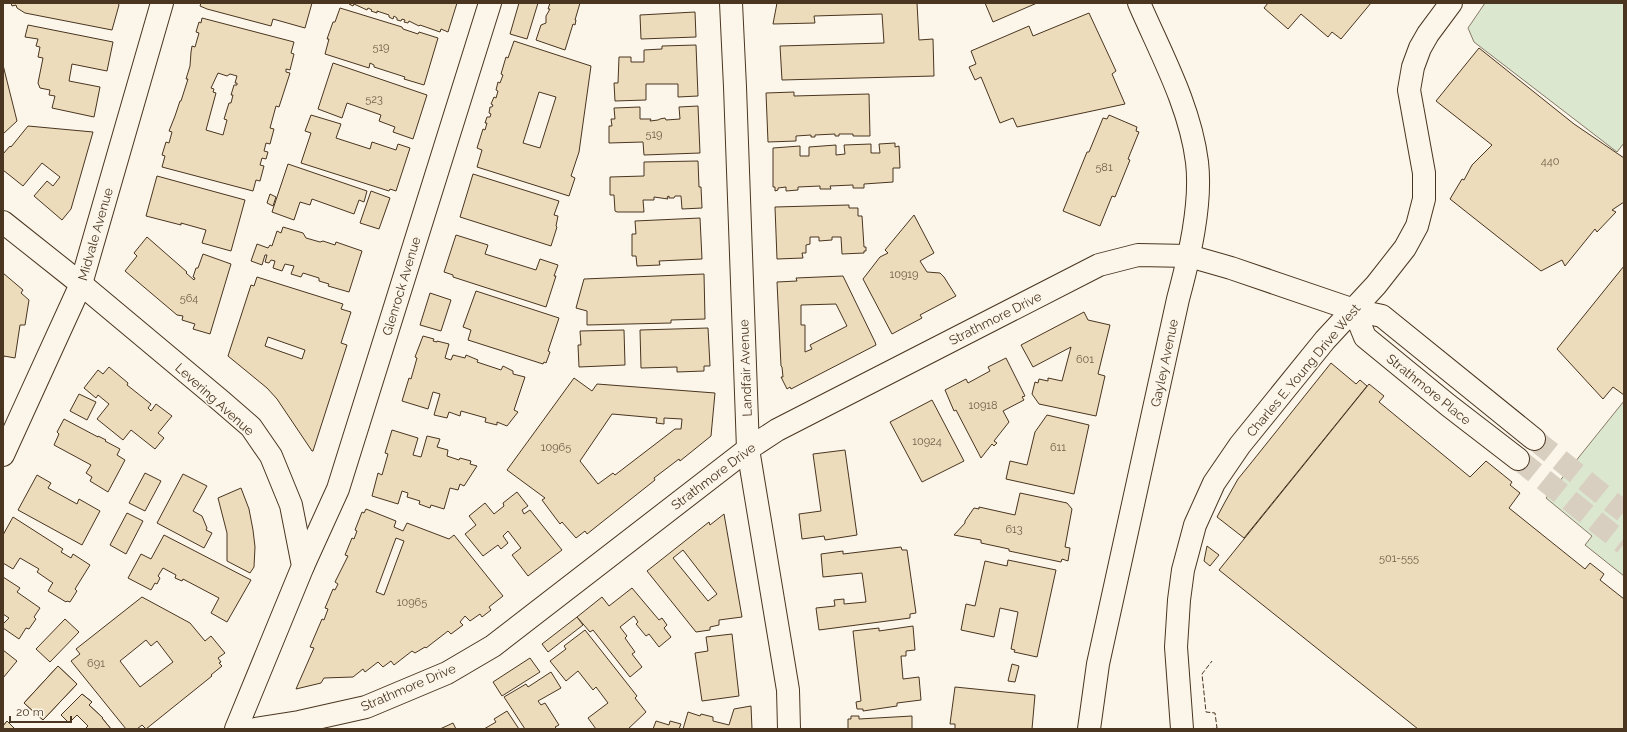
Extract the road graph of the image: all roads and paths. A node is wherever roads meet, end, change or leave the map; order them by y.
1 (162, 3) edge
2 (490, 3) edge
3 (731, 3) edge
4 (1139, 3) edge
5 (1452, 3) edge
6 (3, 222) edge
7 (1189, 256) junction
8 (81, 284) junction
9 (1354, 310) junction
10 (1534, 439) tunnel mouth
11 (748, 449) junction
12 (3, 456) edge
13 (1518, 459) tunnel mouth
14 (303, 566) junction
15 (236, 729) edge
16 (255, 729) edge
17 (789, 729) edge
18 (1089, 729) edge
19 (1182, 729) edge

1 - 8 street, Midvale Avenue
2 - 14 street, Glenrock Avenue
3 - 11 street, Landfair Avenue
4 - 7 street, Gayley Avenue
5 - 9 street, Charles E. Young Drive West
6 - 8 street, Levering Avenue
7 - 9 street, Strathmore Place
7 - 11 street, Strathmore Drive
7 - 18 street, Gayley Avenue
8 - 12 street, Midvale Avenue
8 - 14 street, Levering Avenue
9 - 10 street, Strathmore Place
9 - 13 street, Strathmore Place
9 - 19 street, Charles E. Young Drive West
11 - 16 street, Strathmore Drive
11 - 17 street, Landfair Avenue
14 - 15 street

